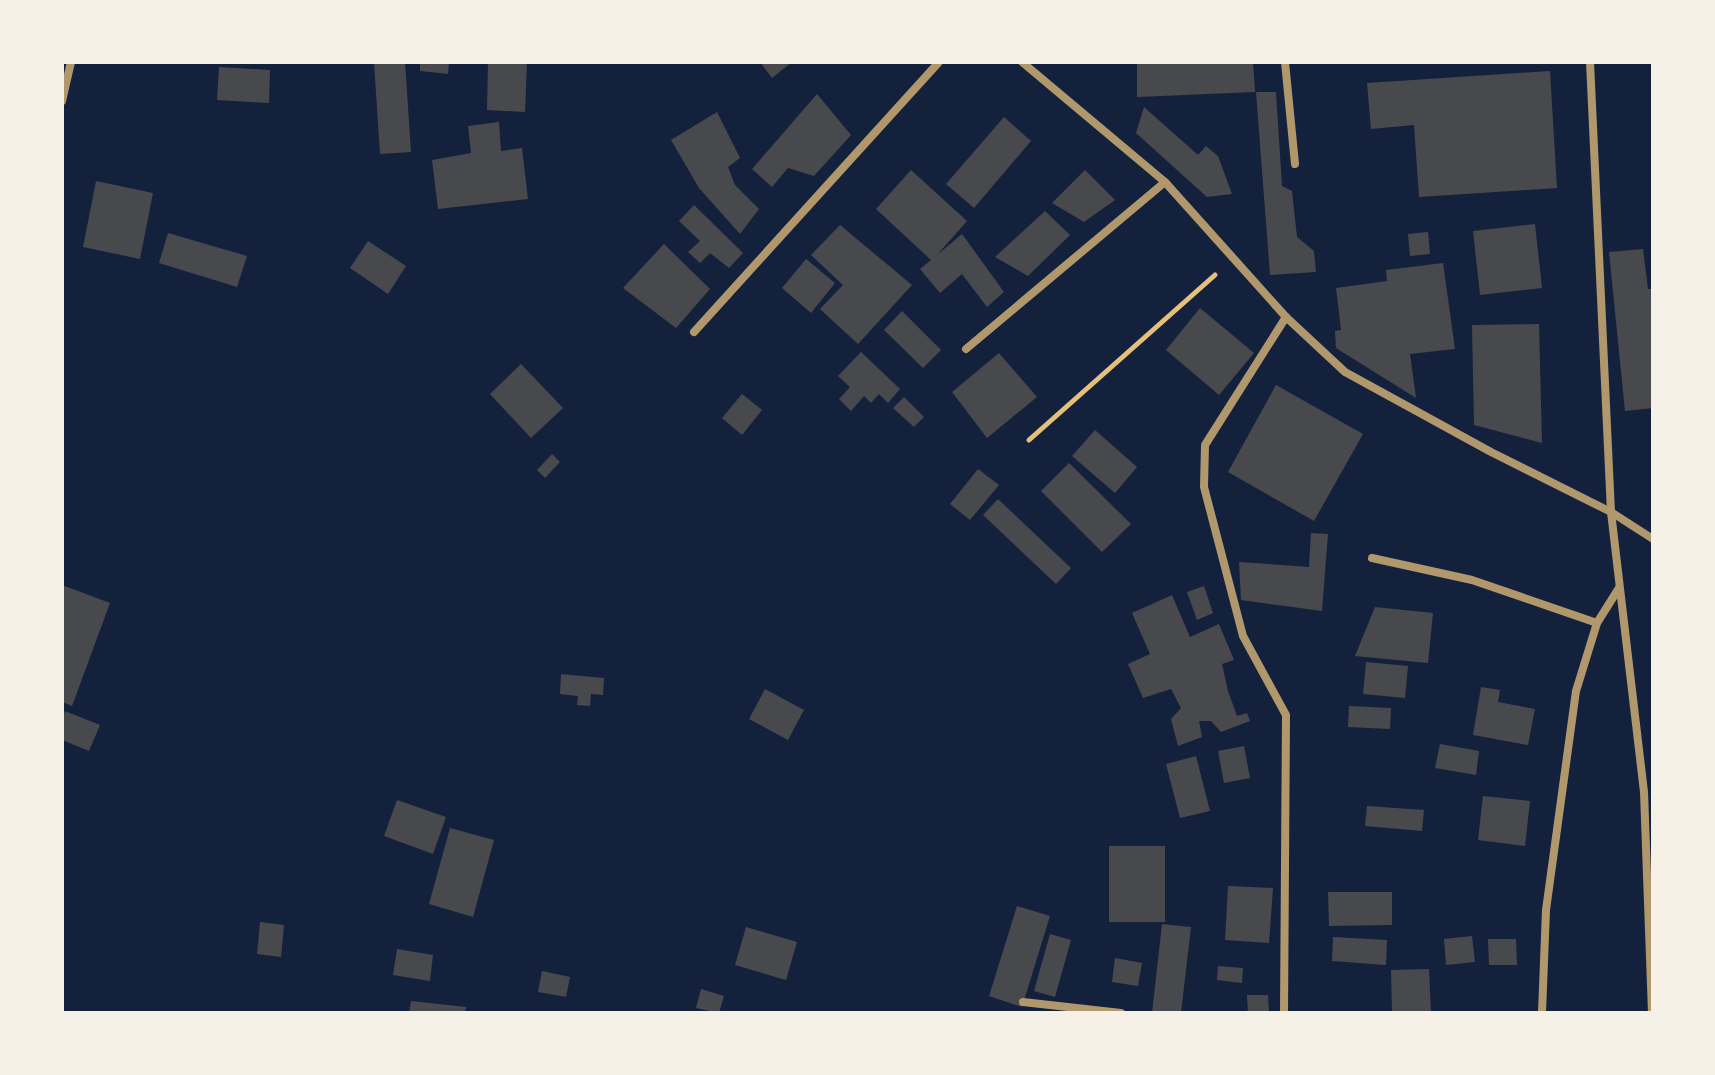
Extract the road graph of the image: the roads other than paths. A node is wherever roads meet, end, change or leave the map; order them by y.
1 (71, 62) edge
2 (939, 62) edge
3 (1022, 62) edge
4 (1285, 62) edge
5 (1590, 62) edge
6 (62, 101) edge
7 (1295, 164) dead end
8 (1165, 182) junction
9 (1286, 317) junction
10 (694, 332) dead end
11 (966, 349) dead end
12 (1611, 512) junction
13 (1653, 539) edge
14 (1372, 558) dead end
15 (1619, 588) junction
16 (1597, 623) junction
17 (1649, 793) edge
18 (1023, 1002) dead end
19 (1121, 1013) edge
20 (1284, 1013) edge
21 (1542, 1013) edge
22 (1652, 1013) edge

1 - 6 street
2 - 10 street
3 - 8 street
4 - 7 street
5 - 12 street
8 - 9 street
8 - 11 street
9 - 12 street
9 - 20 street
12 - 13 street
12 - 15 street
14 - 16 street
15 - 16 street
15 - 17 street
16 - 21 street
17 - 22 street
18 - 19 street

